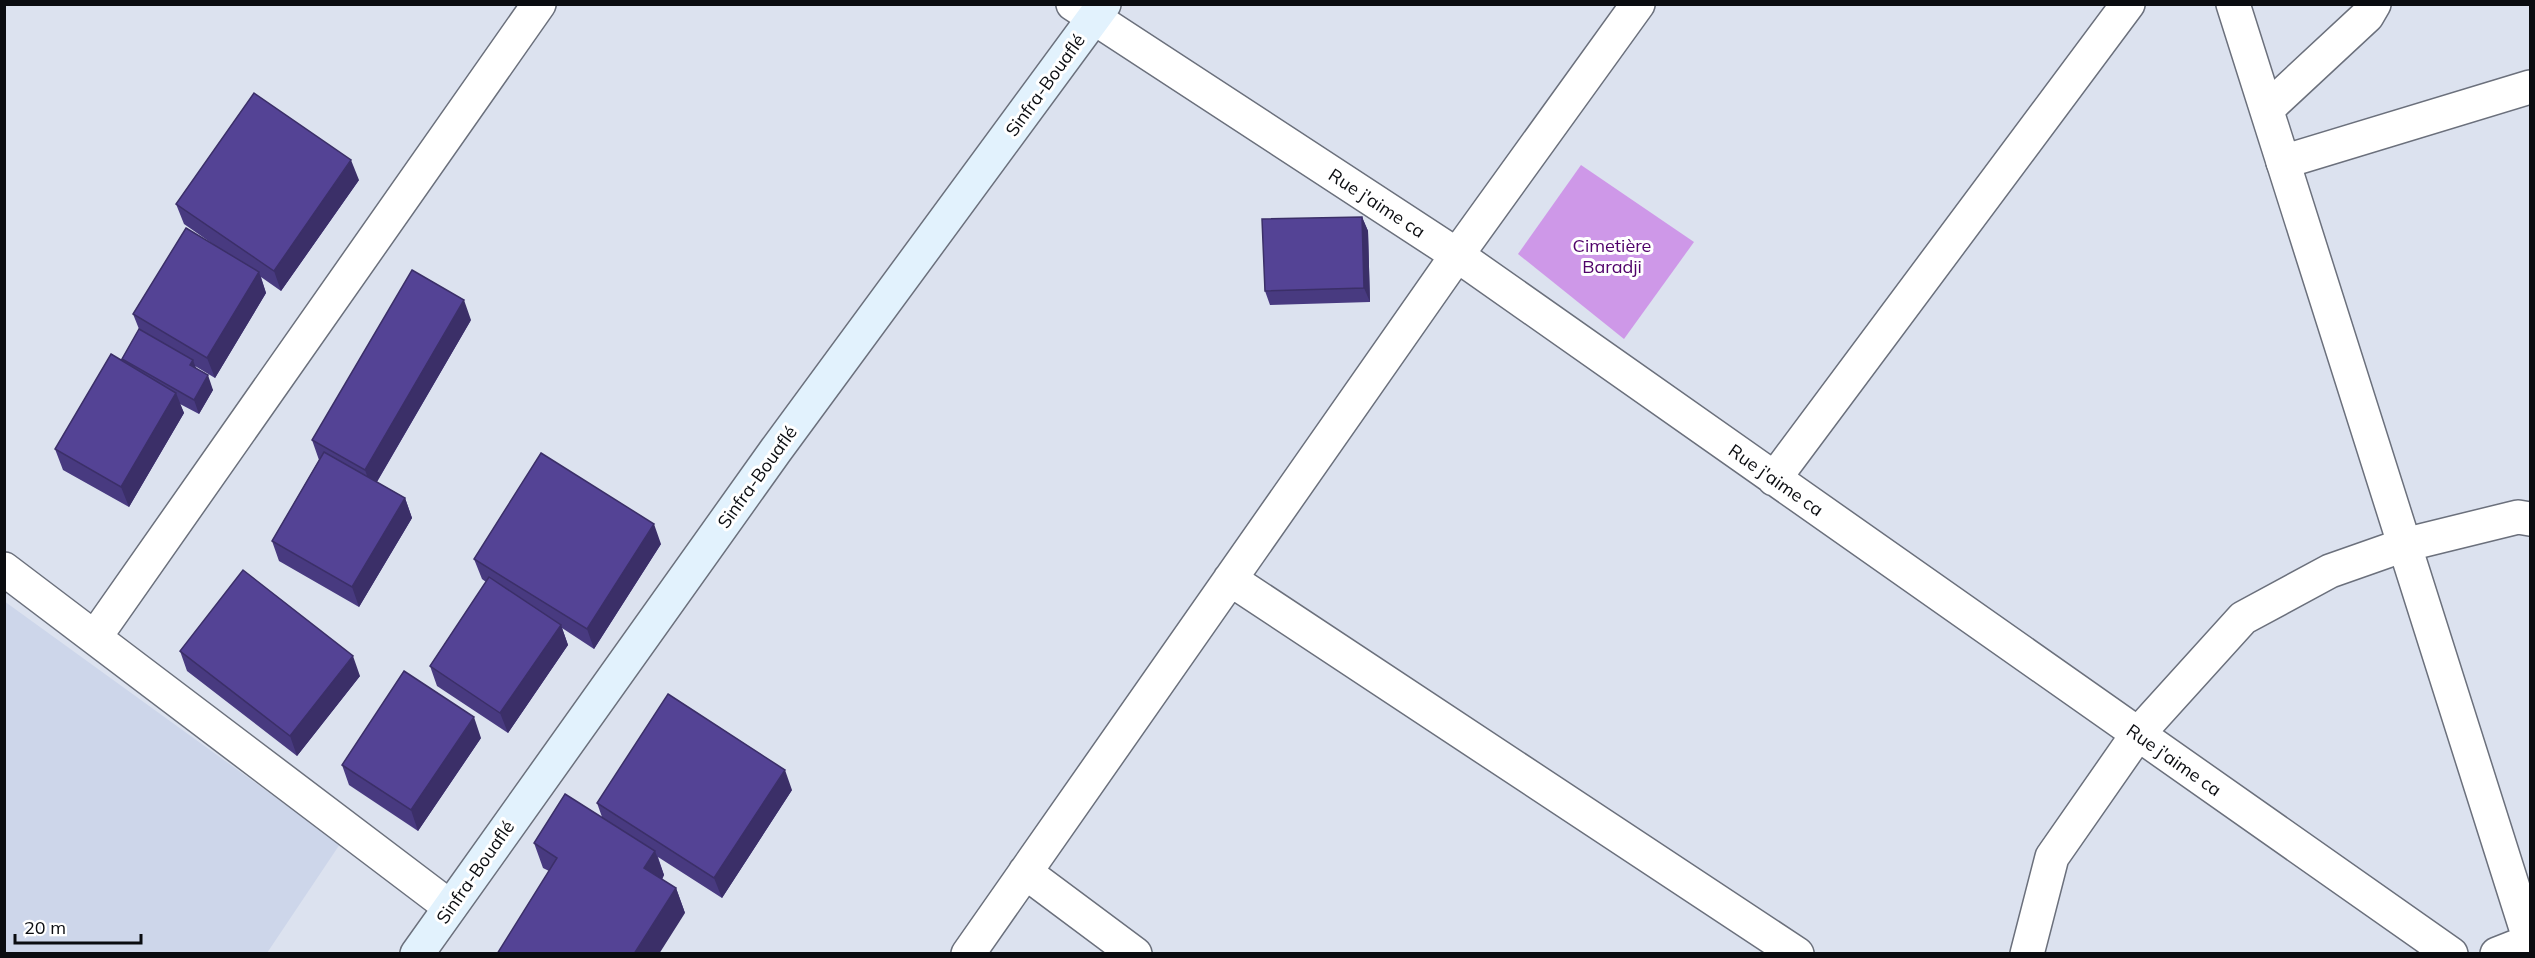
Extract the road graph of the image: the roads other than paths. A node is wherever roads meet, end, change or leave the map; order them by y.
1 (539, 4) edge
2 (1638, 4) edge
3 (2128, 4) edge
4 (2233, 4) edge
5 (2374, 4) edge
6 (1090, 9) edge
7 (2530, 87) edge
8 (2266, 109) junction
9 (2283, 162) junction
10 (1457, 255) junction
11 (1774, 479) junction
12 (2530, 519) edge
13 (2404, 545) junction
14 (4, 569) edge
15 (1230, 579) junction
16 (95, 637) junction
17 (2137, 735) junction
18 (1025, 872) junction
19 (450, 907) junction
20 (2530, 941) edge
21 (417, 954) edge
22 (968, 954) edge
23 (1135, 954) edge
24 (1797, 954) edge
25 (2027, 954) edge
26 (2451, 954) edge
27 (2497, 954) edge

1 - 16 street
2 - 10 street
3 - 11 street
4 - 8 street
5 - 8 street
6 - 10 street, Rue j'aime ca
6 - 19 main road, Sinfra-Bouaflé
7 - 9 street
8 - 9 street
9 - 13 street
10 - 11 street, Rue j'aime ca
10 - 15 street
11 - 17 street, Rue j'aime ca
12 - 13 street
13 - 17 street
13 - 20 street
14 - 16 street
15 - 18 street
15 - 24 street
16 - 19 street
17 - 25 street
17 - 26 street, Rue j'aime ca
18 - 22 street
18 - 23 street
19 - 21 main road, Sinfra-Bouaflé
20 - 27 street

